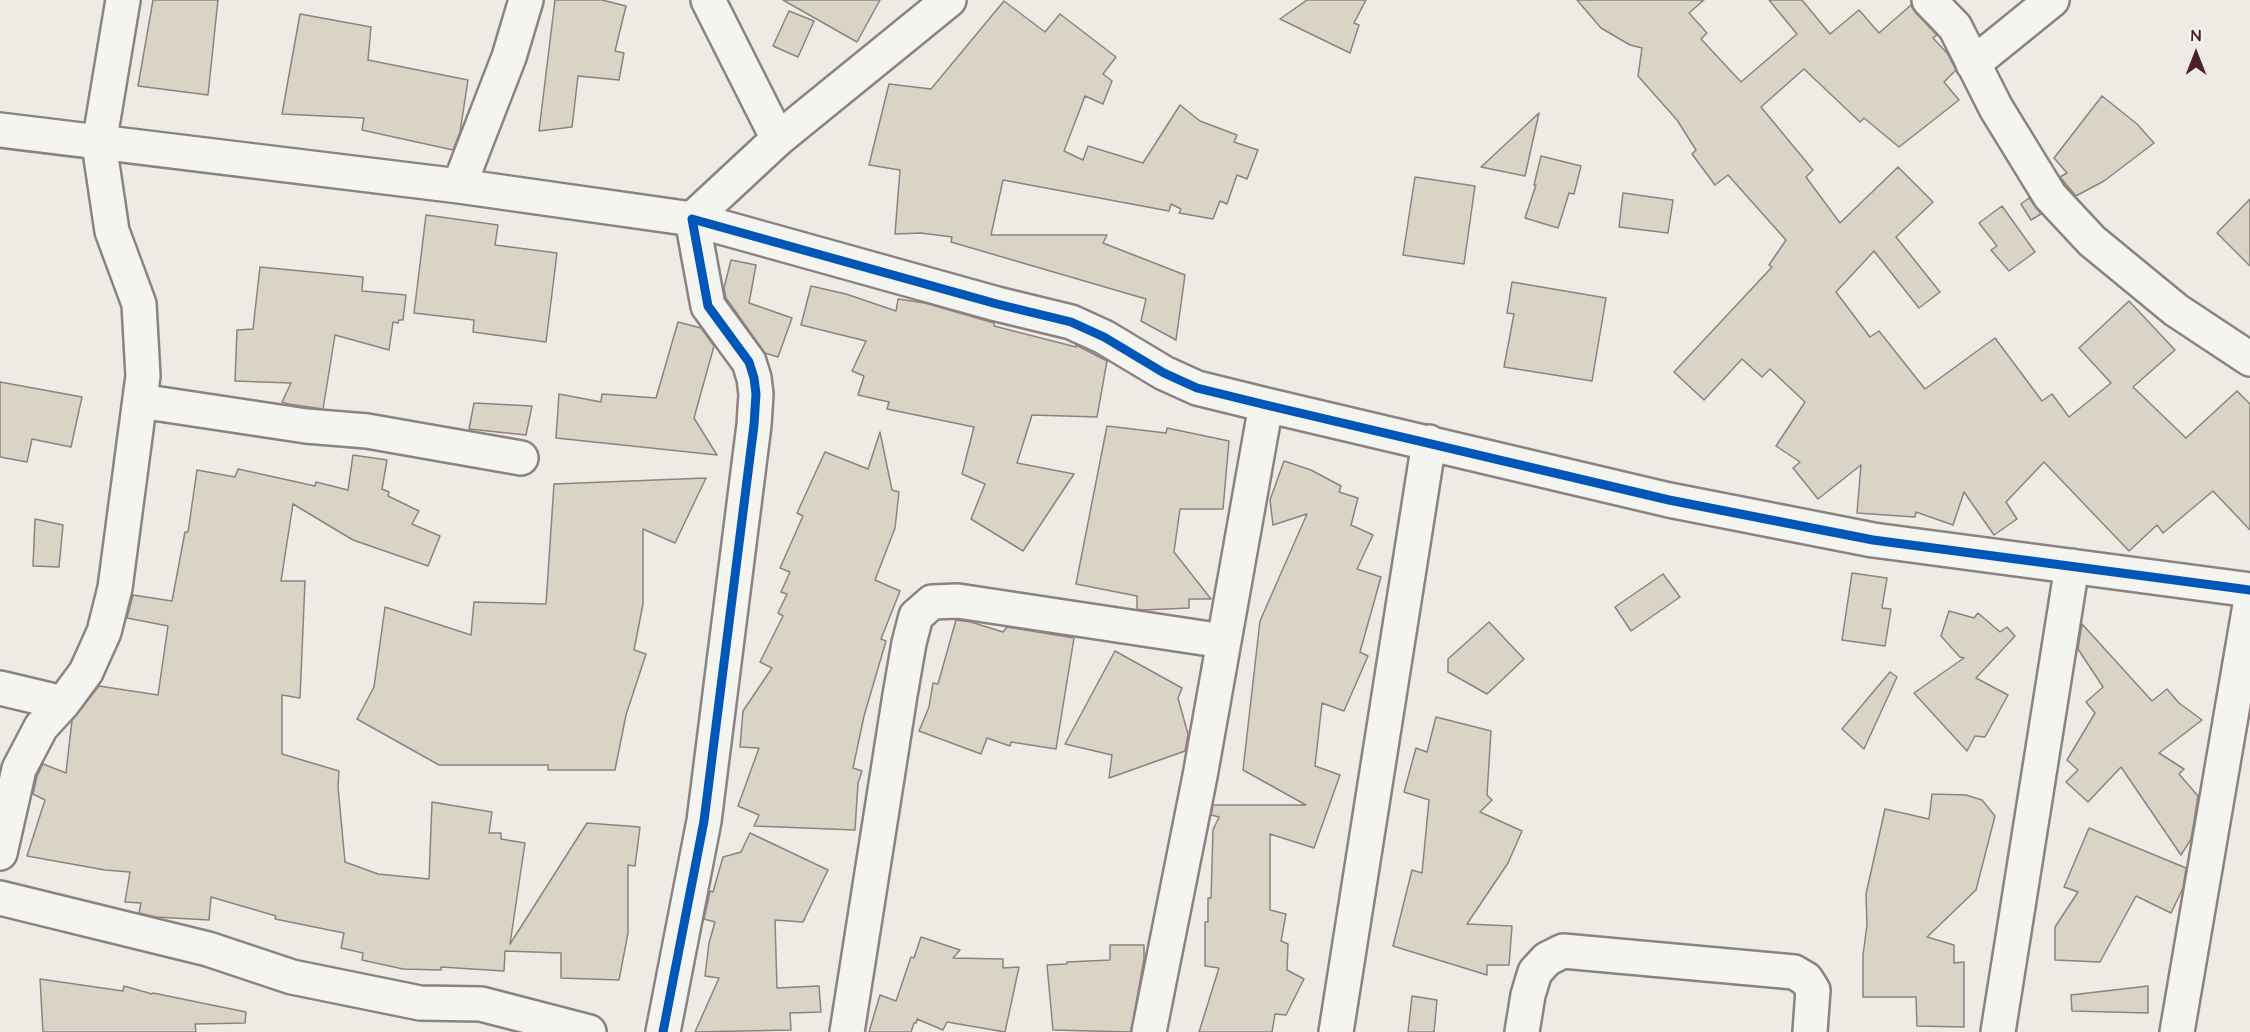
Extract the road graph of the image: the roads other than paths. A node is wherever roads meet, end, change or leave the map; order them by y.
1 (123, 0) edge
2 (526, 0) edge
3 (708, 0) edge
4 (949, 0) edge
5 (1929, 0) edge
6 (2052, 0) edge
7 (1973, 64) junction
8 (0, 130) edge
9 (778, 139) junction
10 (99, 144) junction
11 (459, 186) junction
12 (692, 219) junction
13 (2250, 359) edge
14 (140, 401) junction
15 (1266, 405) junction
16 (1430, 442) junction
17 (522, 458) dead end
18 (2072, 566) junction
19 (2250, 590) edge
20 (2250, 604) edge
21 (1223, 641) junction
22 (0, 688) edge
23 (63, 704) junction
24 (0, 853) edge
25 (0, 898) edge
26 (589, 1032) edge
27 (663, 1032) edge
28 (847, 1032) edge
29 (1149, 1032) edge
30 (1336, 1032) edge
31 (1522, 1032) edge
32 (1810, 1032) edge
33 (1998, 1032) edge
34 (2177, 1032) edge

1 - 10 street
2 - 11 street
3 - 9 street
4 - 9 street
5 - 7 street
6 - 7 street
7 - 13 street
8 - 10 street
9 - 12 street
10 - 11 street
10 - 14 street
11 - 12 street
12 - 15 street
12 - 27 street
14 - 17 street
14 - 23 street
15 - 16 street
15 - 21 street
16 - 18 street
16 - 30 street
18 - 19 street
18 - 33 street
20 - 34 street
21 - 28 street
21 - 29 street
22 - 23 street
23 - 24 street
25 - 26 street
31 - 32 street

